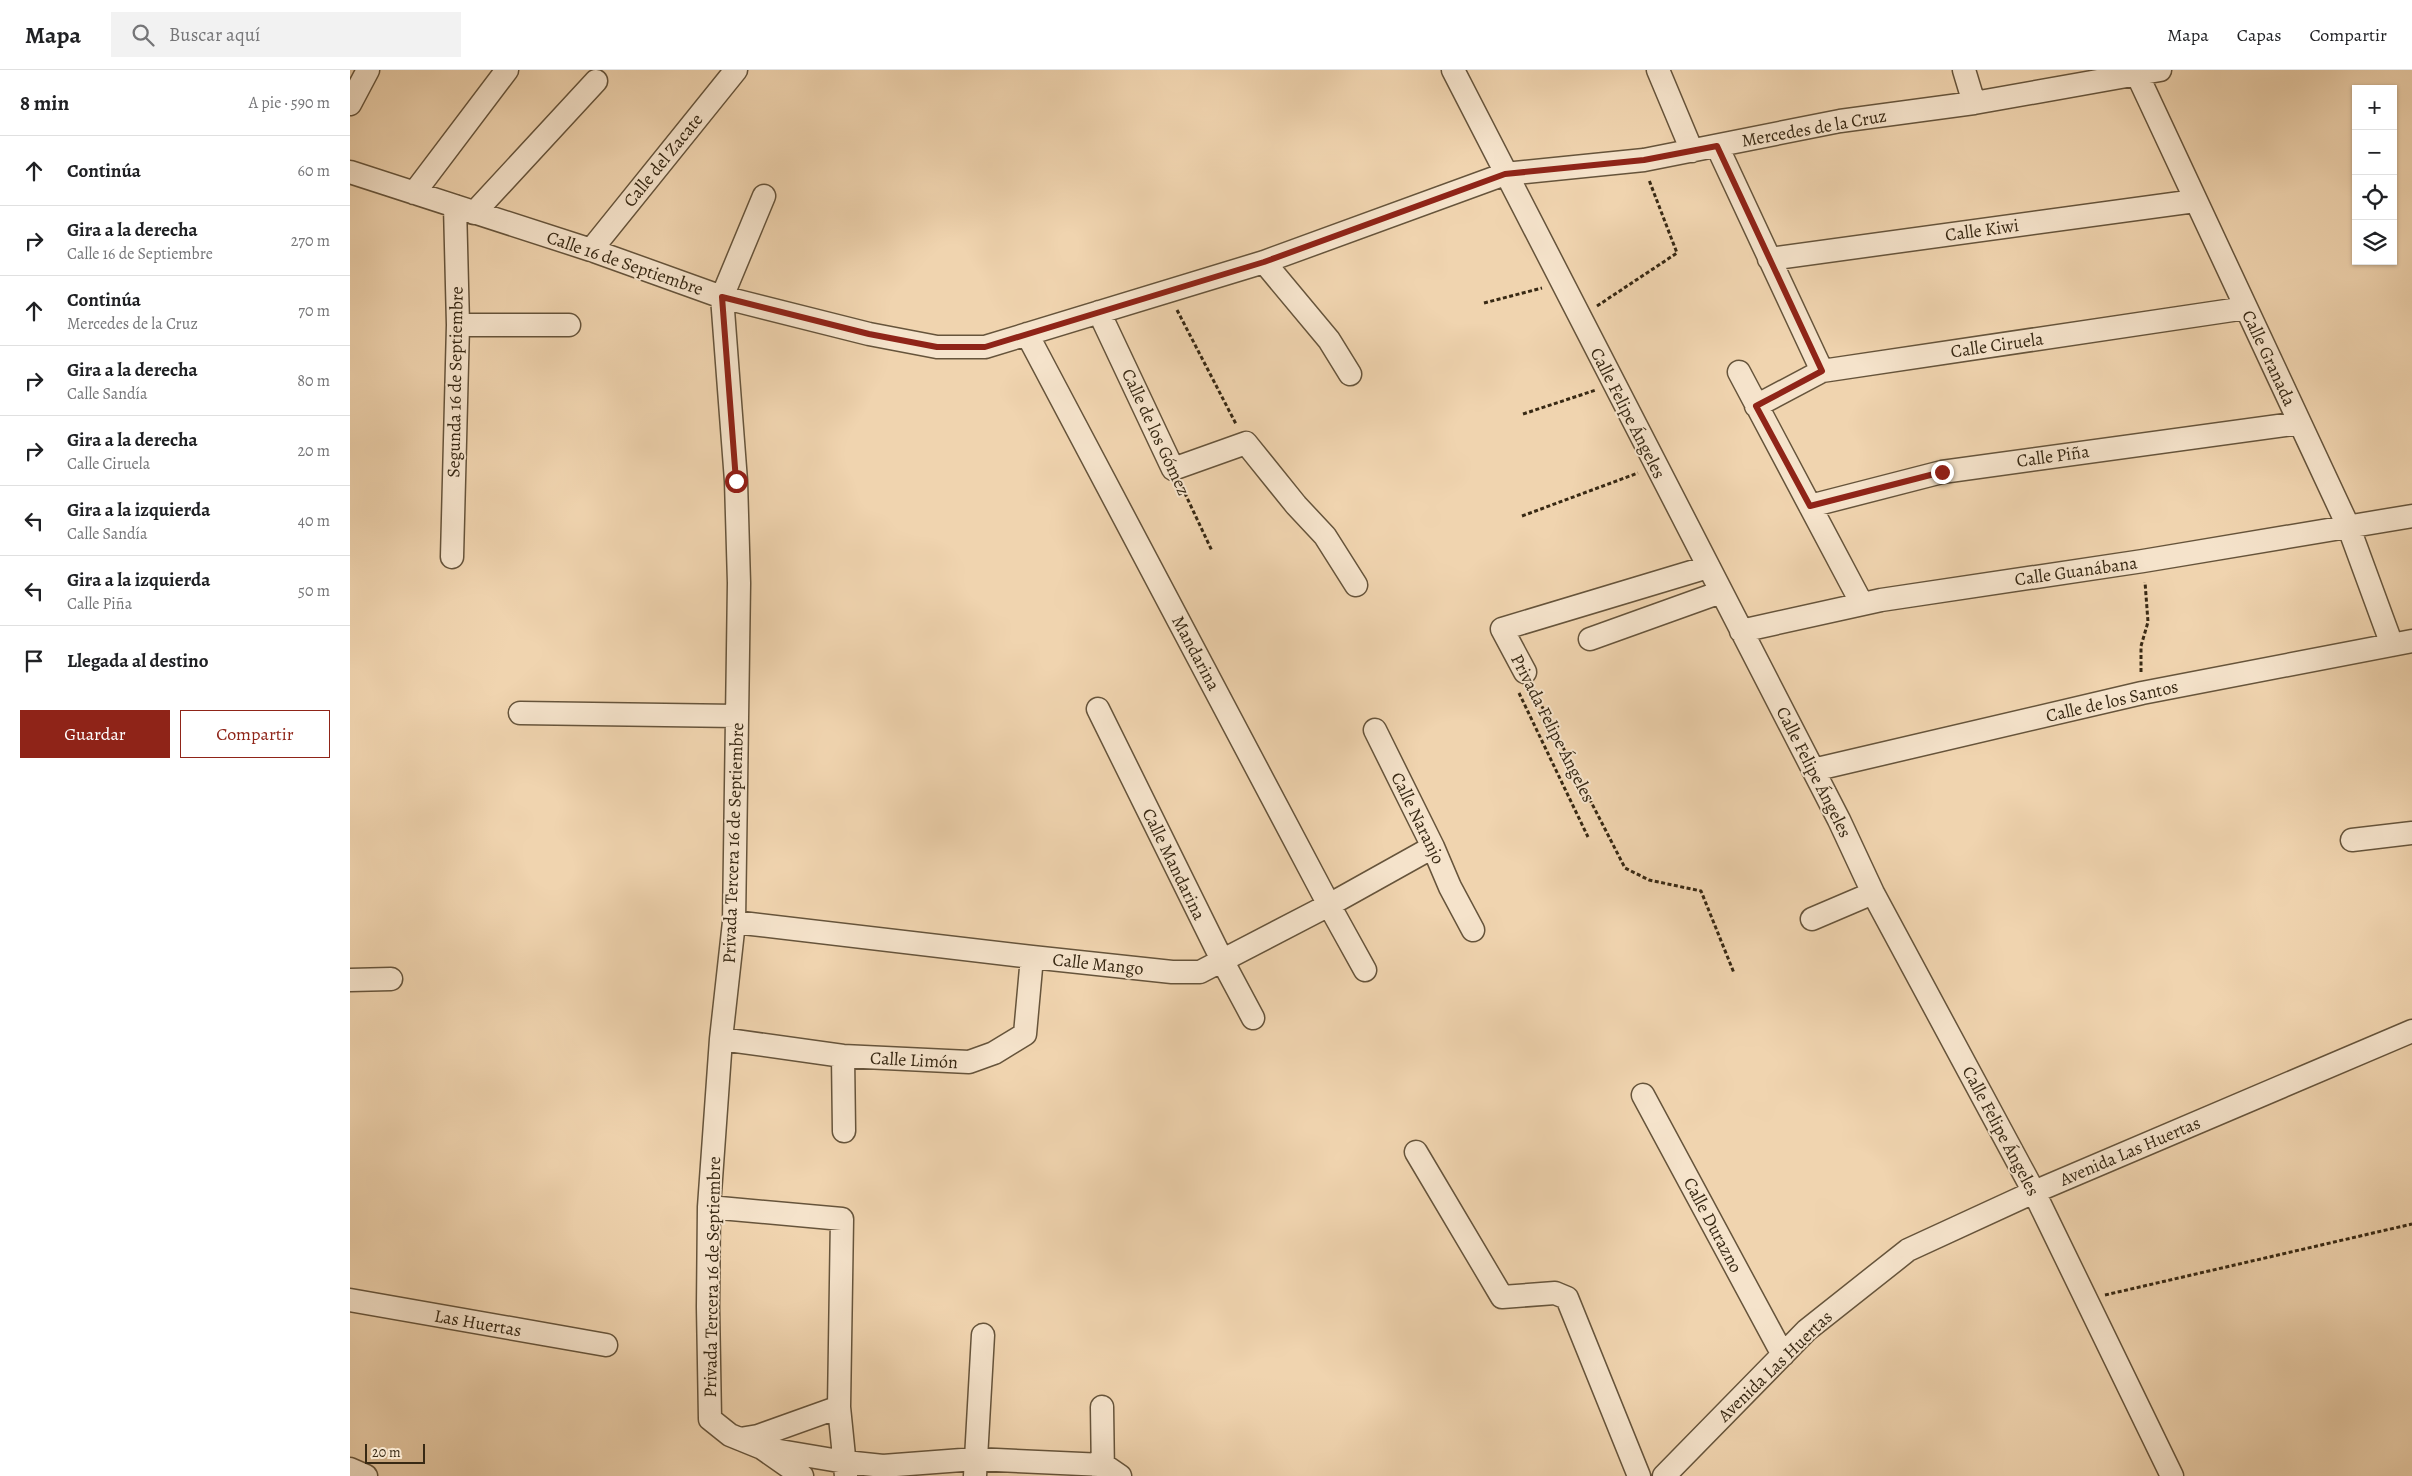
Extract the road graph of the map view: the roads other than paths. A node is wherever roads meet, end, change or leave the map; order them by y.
1 (368, 70) edge
2 (507, 70) edge
3 (736, 70) edge
4 (1453, 70) edge
5 (1658, 70) edge
6 (1964, 70) edge
7 (2152, 71) edge
8 (596, 80) dead end
9 (1974, 103) junction
10 (350, 104) edge
11 (1717, 146) junction
12 (1692, 151) junction
13 (350, 172) edge
14 (1505, 174) junction
15 (414, 193) junction
16 (764, 196) dead end
17 (2195, 201) junction
18 (465, 210) junction
19 (590, 250) junction
20 (1769, 259) junction
21 (1264, 262) junction
22 (722, 297) junction
23 (2246, 308) junction
24 (1099, 312) junction
25 (458, 325) junction
26 (569, 325) dead end
27 (1027, 334) junction
28 (1822, 371) junction
29 (1739, 372) dead end
30 (1350, 374) dead end
31 (1756, 406) junction
32 (2300, 423) junction
33 (1810, 506) junction
34 (2411, 521) edge
35 (2349, 528) junction
36 (452, 557) dead end
37 (1708, 567) junction
38 (1356, 585) dead end
39 (1721, 592) junction
40 (1862, 604) junction
41 (1741, 631) junction
42 (1590, 639) dead end
43 (2402, 643) edge
44 (1524, 672) road end
45 (1098, 709) dead end
46 (520, 713) dead end
47 (737, 716) junction
48 (1375, 730) dead end
49 (1813, 770) junction
50 (2412, 833) edge
51 (2352, 840) dead end
52 (1433, 847) junction
53 (1873, 893) junction
54 (1329, 905) junction
55 (1812, 919) dead end
56 (734, 922) junction
57 (1473, 930) dead end
58 (1032, 957) junction
59 (1222, 960) junction
60 (1366, 970) dead end
61 (391, 979) dead end
62 (350, 980) edge
63 (1253, 1018) dead end
64 (2412, 1030) edge
65 (721, 1039) junction
66 (843, 1056) junction
67 (1643, 1095) dead end
68 (844, 1131) dead end
69 (1416, 1152) dead end
70 (2034, 1192) junction
71 (709, 1207) junction
72 (350, 1300) edge
73 (983, 1335) dead end
74 (606, 1345) dead end
75 (1783, 1354) junction
76 (839, 1407) junction
77 (1102, 1407) dead end
78 (740, 1439) junction
79 (762, 1448) junction
80 (975, 1468) edge
81 (350, 1469) edge
82 (845, 1469) edge
83 (1109, 1472) edge
84 (366, 1476) edge
85 (802, 1476) edge
86 (1639, 1476) edge
87 (1664, 1476) edge
88 (2172, 1476) edge

1 - 10 street
2 - 15 street
3 - 19 street, Calle del Zacate
4 - 14 street, Calle Felipe Ángeles
5 - 12 street
6 - 9 street
7 - 9 street, Mercedes de la Cruz
7 - 17 street, Calle Granada
8 - 18 street
9 - 11 street, Mercedes de la Cruz
11 - 12 street, Mercedes de la Cruz
11 - 20 street
12 - 14 street, Mercedes de la Cruz
13 - 15 street, Calle 16 de Septiembre
14 - 21 street, Calle 16 de Septiembre
14 - 37 street, Calle Felipe Ángeles
15 - 18 street, Calle 16 de Septiembre
16 - 22 street
17 - 20 street, Calle Kiwi
17 - 23 street, Calle Granada
18 - 19 street, Calle 16 de Septiembre
18 - 25 street, Segunda 16 de Septiembre
19 - 22 street, Calle 16 de Septiembre
20 - 28 street
21 - 24 street, Calle 16 de Septiembre
21 - 30 street
22 - 27 street, Calle 16 de Septiembre
22 - 47 street, Privada Tercera 16 de Septiembre
23 - 28 street, Calle Ciruela
23 - 32 street, Calle Granada
24 - 27 street, Calle 16 de Septiembre
24 - 38 street, Calle de los Gómez
25 - 26 street
25 - 36 street, Segunda 16 de Septiembre
27 - 54 street, Mandarina
28 - 31 street, Calle Ciruela
29 - 31 street
31 - 33 street
32 - 33 street, Calle Piña
32 - 35 street, Calle Granada
33 - 40 street
34 - 35 street, Calle Guanábana
35 - 40 street, Calle Guanábana
35 - 43 street, Calle Granada
37 - 39 street, Calle Felipe Ángeles
37 - 44 street, Privada Felipe Ángeles
39 - 41 street, Calle Felipe Ángeles
39 - 42 street
40 - 41 street, Calle Guanábana
41 - 49 street, Calle Felipe Ángeles
43 - 49 street, Calle de los Santos
45 - 59 street, Calle Mandarina
46 - 47 street
47 - 56 street, Privada Tercera 16 de Septiembre
48 - 52 street, Calle Naranjo
49 - 53 street, Calle Felipe Ángeles
50 - 51 street
52 - 54 street, Calle Mango
52 - 57 street, Calle Naranjo
53 - 55 street
53 - 70 street, Calle Felipe Ángeles
54 - 59 street, Calle Mango
54 - 60 street, Mandarina
56 - 58 street, Calle Mango
56 - 65 street, Privada Tercera 16 de Septiembre
58 - 59 street, Calle Mango
58 - 66 street, Calle Limón
59 - 63 street, Calle Mandarina
61 - 62 street
64 - 70 street, Avenida Las Huertas
65 - 66 street, Calle Limón
65 - 71 street, Privada Tercera 16 de Septiembre
66 - 68 street
67 - 75 street, Calle Durazno
69 - 86 street
70 - 75 street, Avenida Las Huertas
70 - 88 street, Calle Felipe Ángeles
71 - 76 street
71 - 78 street, Privada Tercera 16 de Septiembre
72 - 74 street, Las Huertas
73 - 80 street
75 - 87 street, Avenida Las Huertas
76 - 78 street
76 - 82 street
77 - 83 street
78 - 79 street
79 - 82 street
79 - 85 street
80 - 82 street
80 - 83 street
81 - 84 street

